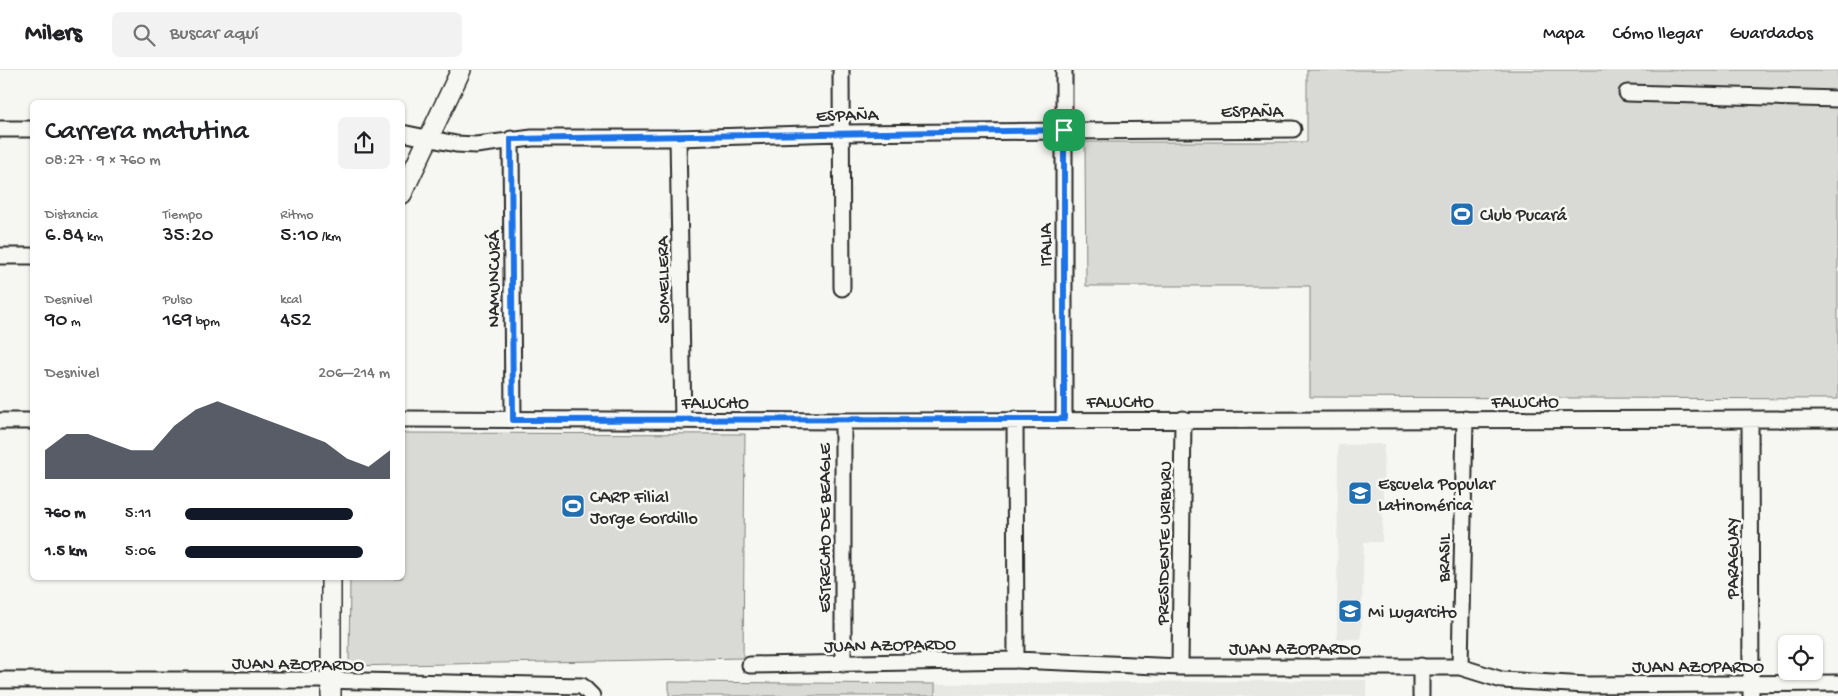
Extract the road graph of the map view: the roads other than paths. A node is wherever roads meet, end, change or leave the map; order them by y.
1 (462, 70) edge
2 (841, 70) edge
3 (1064, 70) edge
4 (1627, 93) dead end
5 (1838, 99) edge
6 (0, 129) edge
7 (30, 129) edge
8 (1293, 129) dead end
9 (1064, 130) junction
10 (840, 132) junction
11 (405, 134) edge
12 (429, 138) junction
13 (678, 138) junction
14 (511, 139) junction
15 (405, 188) edge
16 (0, 256) edge
17 (30, 256) edge
18 (842, 288) dead end
19 (405, 419) edge
20 (1015, 419) junction
21 (1064, 419) junction
22 (1183, 419) junction
23 (1465, 419) junction
24 (1838, 419) edge
25 (513, 420) junction
26 (1750, 420) junction
27 (0, 421) edge
28 (30, 421) edge
29 (683, 421) junction
30 (843, 421) junction
31 (331, 580) edge
32 (1016, 660) junction
33 (843, 664) junction
34 (750, 665) dead end
35 (1421, 666) junction
36 (1180, 667) junction
37 (1460, 667) junction
38 (0, 680) edge
39 (1838, 684) edge
40 (331, 689) edge
41 (1587, 690) edge
42 (1751, 690) edge
43 (592, 696) edge
44 (1421, 696) edge

1 - 12 street
2 - 10 street
3 - 9 street, ITALIA
4 - 5 street
6 - 7 street
8 - 9 street, ESPAÑA
9 - 10 street, ESPAÑA
9 - 21 street, ITALIA
10 - 13 street, ESPAÑA
10 - 18 street
11 - 12 street, ESPAÑA
12 - 14 street, ESPAÑA
12 - 15 street
13 - 14 street, ESPAÑA
13 - 29 street, SOMELLERA
14 - 25 street, NAMUNCURÁ
16 - 17 street
19 - 25 street, FALUCHO
20 - 21 street, FALUCHO
20 - 30 street, FALUCHO
20 - 32 street
21 - 22 street, FALUCHO
22 - 23 street, FALUCHO
22 - 36 street, PRESIDENTE URIBURU
23 - 26 street, FALUCHO
23 - 37 street, BRASIL
24 - 26 street, FALUCHO
25 - 29 street, FALUCHO
26 - 42 street, PARAGUAY
27 - 28 street
29 - 30 street, FALUCHO
30 - 33 street, ESTRECHO DE BEAGLE
31 - 40 street
32 - 33 street, JUAN AZOPARDO
32 - 36 street, JUAN AZOPARDO
33 - 34 street, JUAN AZOPARDO
35 - 36 street, JUAN AZOPARDO
35 - 37 street, JUAN AZOPARDO
35 - 44 street
37 - 41 street, JUAN AZOPARDO
38 - 40 street, JUAN AZOPARDO
39 - 42 street, JUAN AZOPARDO
40 - 43 street, JUAN AZOPARDO
41 - 42 street, JUAN AZOPARDO

